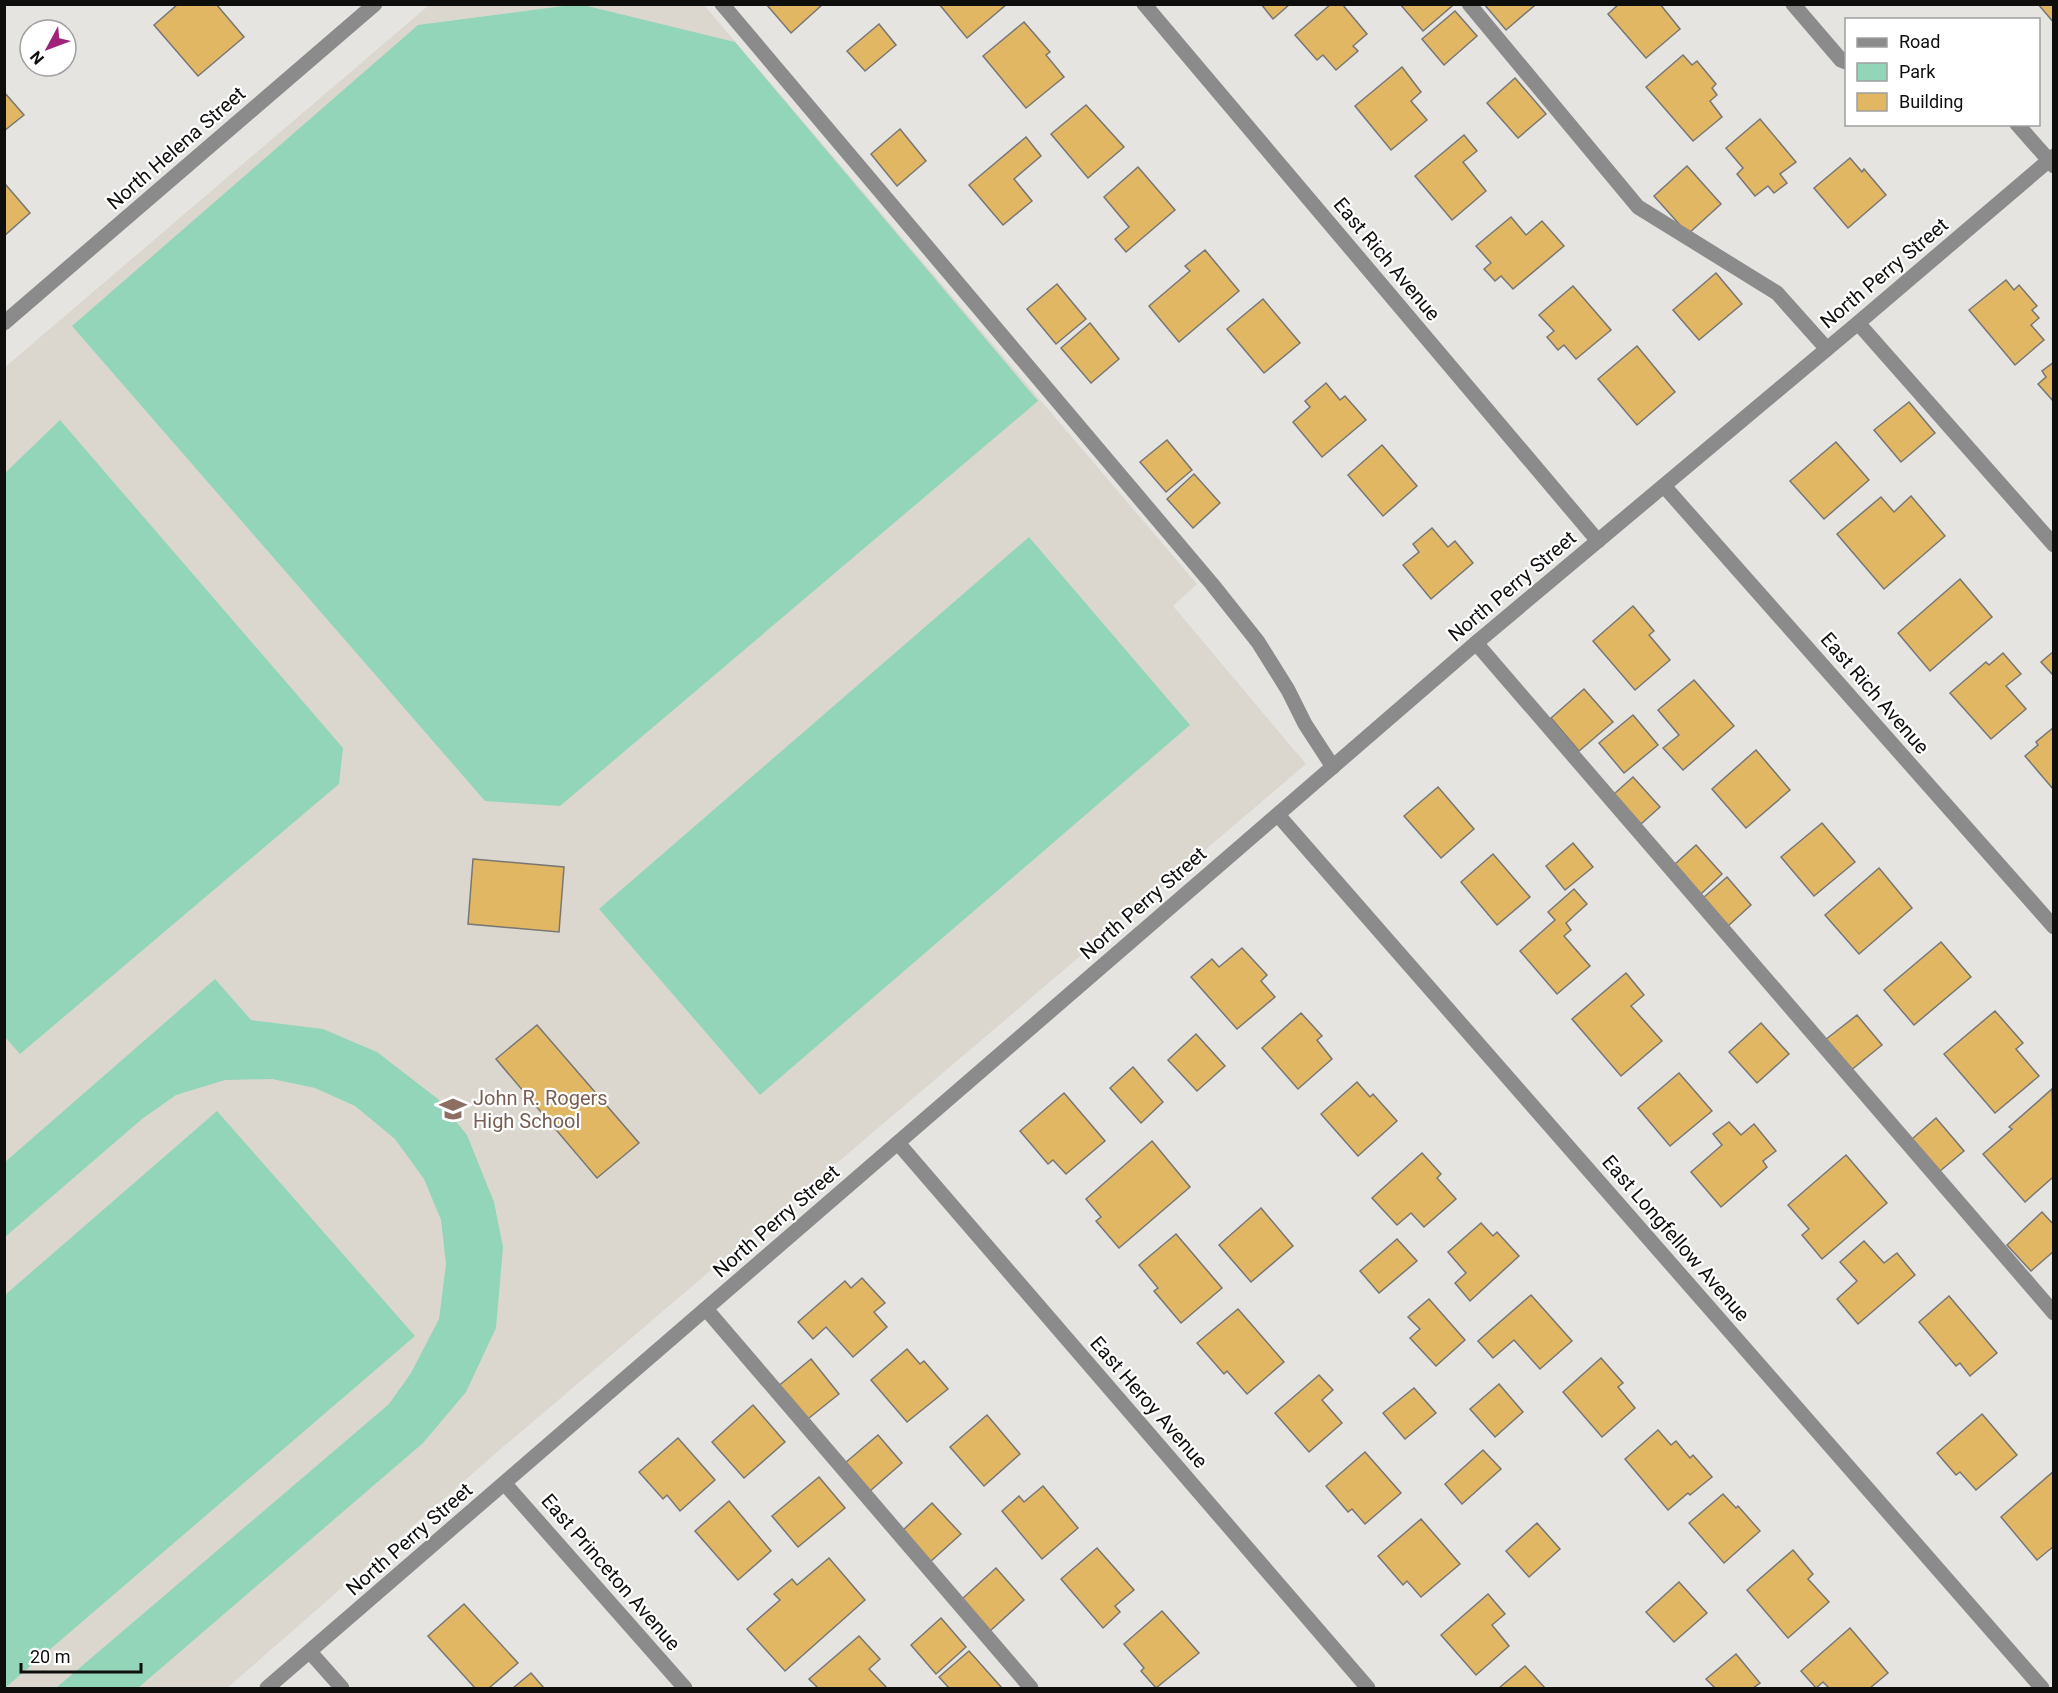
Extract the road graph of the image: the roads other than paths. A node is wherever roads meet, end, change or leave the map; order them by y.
1 (722, 4) edge
2 (1144, 4) edge
3 (1469, 4) edge
4 (1793, 4) edge
5 (365, 8) edge
6 (1845, 62) edge
7 (2019, 126) edge
8 (2052, 161) edge
9 (4, 323) edge
10 (1858, 324) junction
11 (1827, 349) junction
12 (1664, 486) junction
13 (1598, 541) junction
14 (2054, 545) edge
15 (1476, 643) junction
16 (1333, 767) junction
17 (1278, 815) junction
18 (2054, 927) edge
19 (898, 1143) junction
20 (706, 1309) junction
21 (2054, 1313) edge
22 (505, 1484) junction
23 (310, 1652) junction
24 (267, 1689) edge
25 (342, 1689) edge
26 (684, 1689) edge
27 (1031, 1689) edge
28 (1368, 1689) edge
29 (2042, 1689) edge

1 - 16 street
2 - 13 street, East Rich Avenue
3 - 11 street
4 - 6 street
5 - 9 street, North Helena Street
7 - 8 street
8 - 10 street, North Perry Street
10 - 11 street, North Perry Street
10 - 14 street
11 - 12 street, North Perry Street
12 - 13 street, North Perry Street
12 - 18 street, East Rich Avenue
13 - 15 street, North Perry Street
15 - 16 street, North Perry Street
15 - 21 street
16 - 17 street, North Perry Street
17 - 19 street, North Perry Street
17 - 29 street, East Longfellow Avenue
19 - 20 street, North Perry Street
19 - 28 street, East Heroy Avenue
20 - 22 street, North Perry Street
20 - 27 street
22 - 23 street, North Perry Street
22 - 26 street, East Princeton Avenue
23 - 24 street, North Perry Street
23 - 25 street

